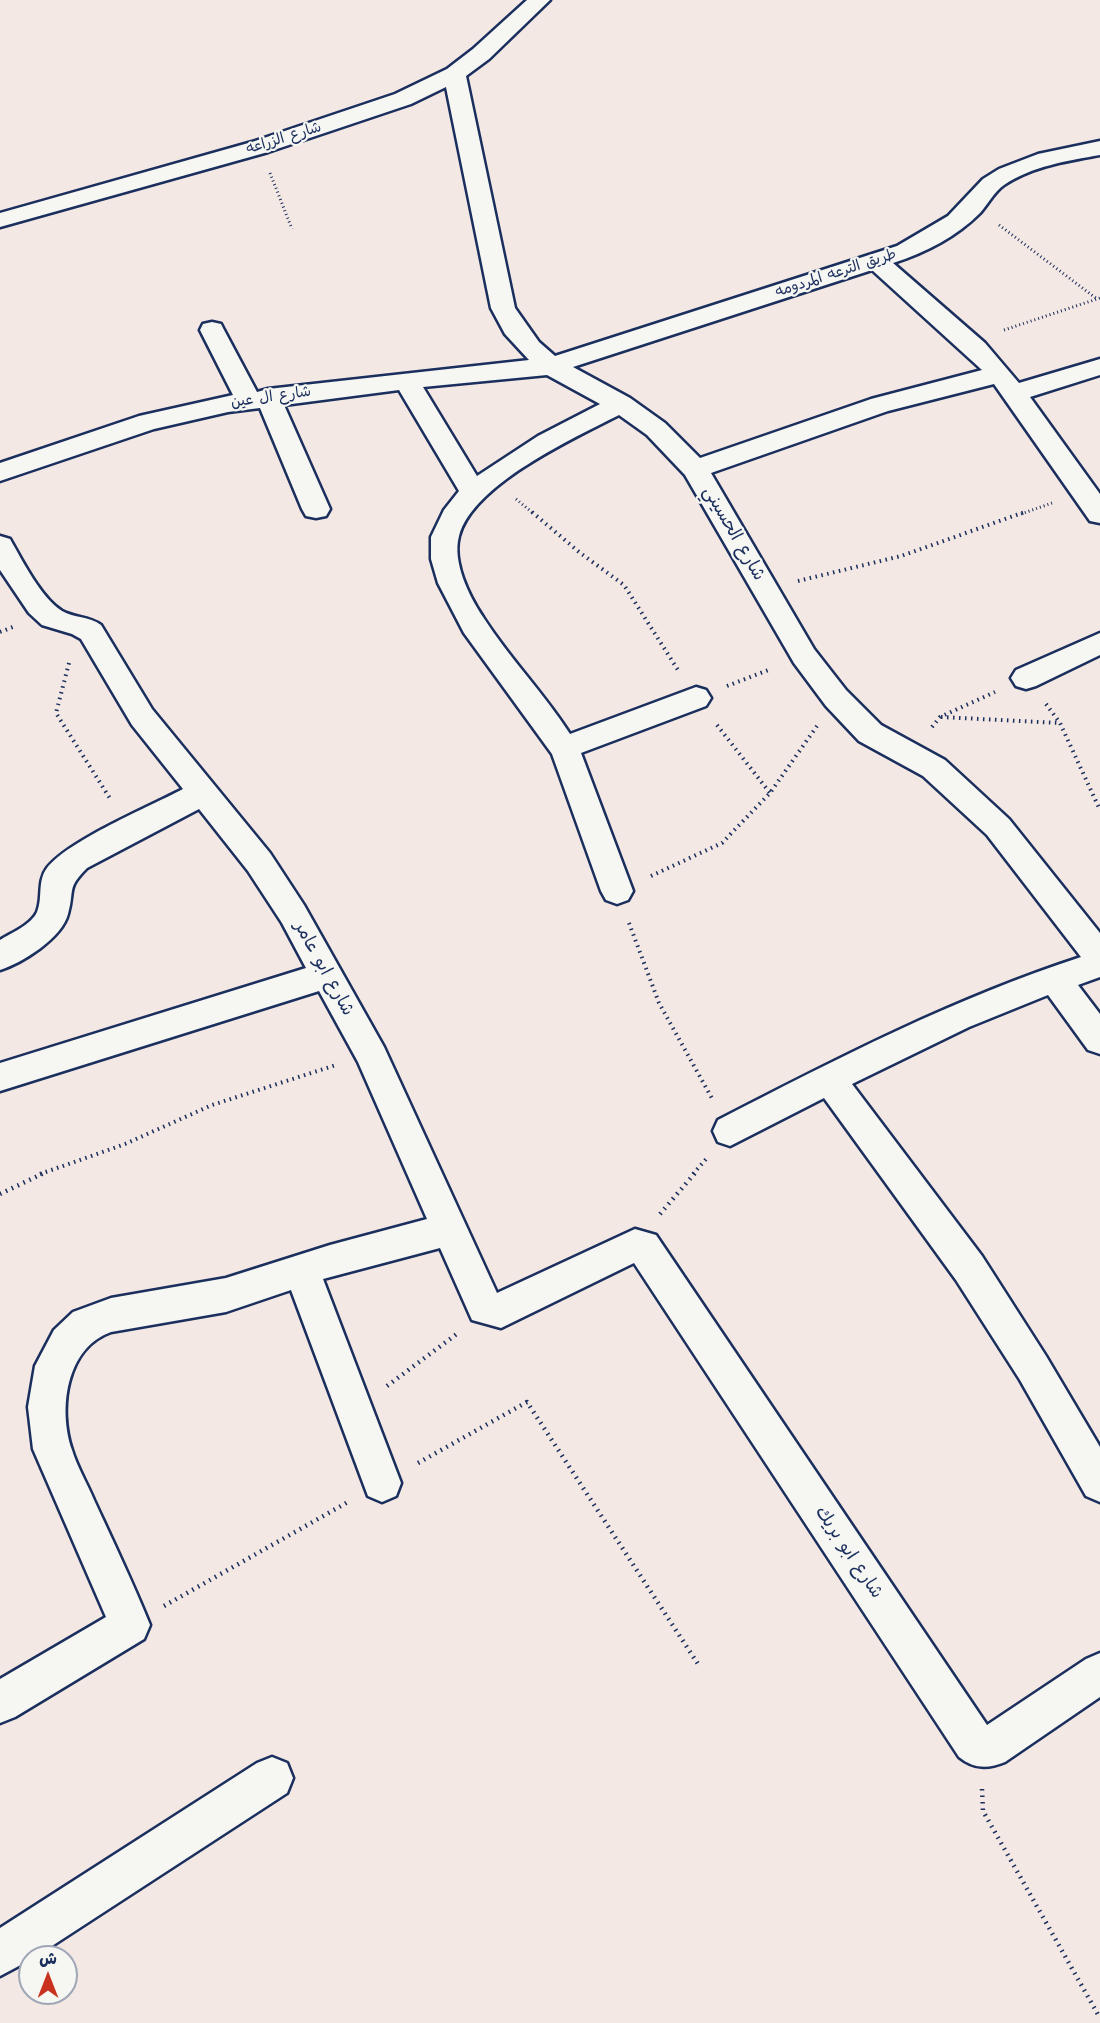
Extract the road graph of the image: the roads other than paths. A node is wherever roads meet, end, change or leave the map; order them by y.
1 (539, 0) edge
2 (455, 74) junction
3 (1100, 148) edge
4 (0, 220) edge
5 (876, 261) junction
6 (212, 330) dead end
7 (551, 366) junction
8 (1100, 367) edge
9 (406, 381) junction
10 (1007, 383) junction
11 (258, 399) junction
12 (621, 404) junction
13 (695, 469) junction
14 (0, 472) edge
15 (482, 484) junction
16 (316, 508) dead end
17 (1100, 514) edge
18 (4, 561) edge
19 (1100, 643) edge
20 (1026, 678) road end
21 (696, 698) road end
22 (564, 748) junction
23 (202, 793) junction
24 (617, 891) road end
25 (0, 957) edge
26 (1100, 957) edge
27 (1100, 964) edge
28 (327, 975) junction
29 (1054, 978) junction
30 (1100, 1040) edge
31 (0, 1077) edge
32 (829, 1078) junction
33 (730, 1131) road end
34 (448, 1230) junction
35 (635, 1245) joint
36 (302, 1271) junction
37 (382, 1483) road end
38 (1100, 1483) edge
39 (1100, 1673) edge
40 (0, 1702) edge
41 (272, 1778) dead end
42 (0, 1954) edge

1 - 2 street, شارع الزراعه
2 - 4 street, شارع الزراعه
2 - 7 street, شارع الحسيني
3 - 5 street, طريق الترعه المردومه
5 - 7 street, طريق الترعه المردومه
5 - 10 street
6 - 11 street
7 - 9 street, شارع ال عين
7 - 12 street, شارع الحسيني
8 - 10 street
9 - 11 street, شارع ال عين
9 - 15 street
10 - 13 street
10 - 17 street
11 - 14 street, شارع ال عين
11 - 16 street
12 - 13 street, شارع الحسيني
12 - 15 street
13 - 26 street, شارع الحسيني
15 - 22 street
18 - 23 street, شارع ابو عامر
19 - 20 street
21 - 22 street
22 - 24 street
23 - 25 street
23 - 28 street, شارع ابو عامر
27 - 29 street
28 - 31 street
28 - 34 street, شارع ابو عامر
29 - 30 street
29 - 32 street
32 - 33 street
32 - 38 street
34 - 35 street, شارع ابو عامر
34 - 36 street
35 - 39 street, شارع ابو بريك
36 - 37 street
36 - 40 street
41 - 42 street

